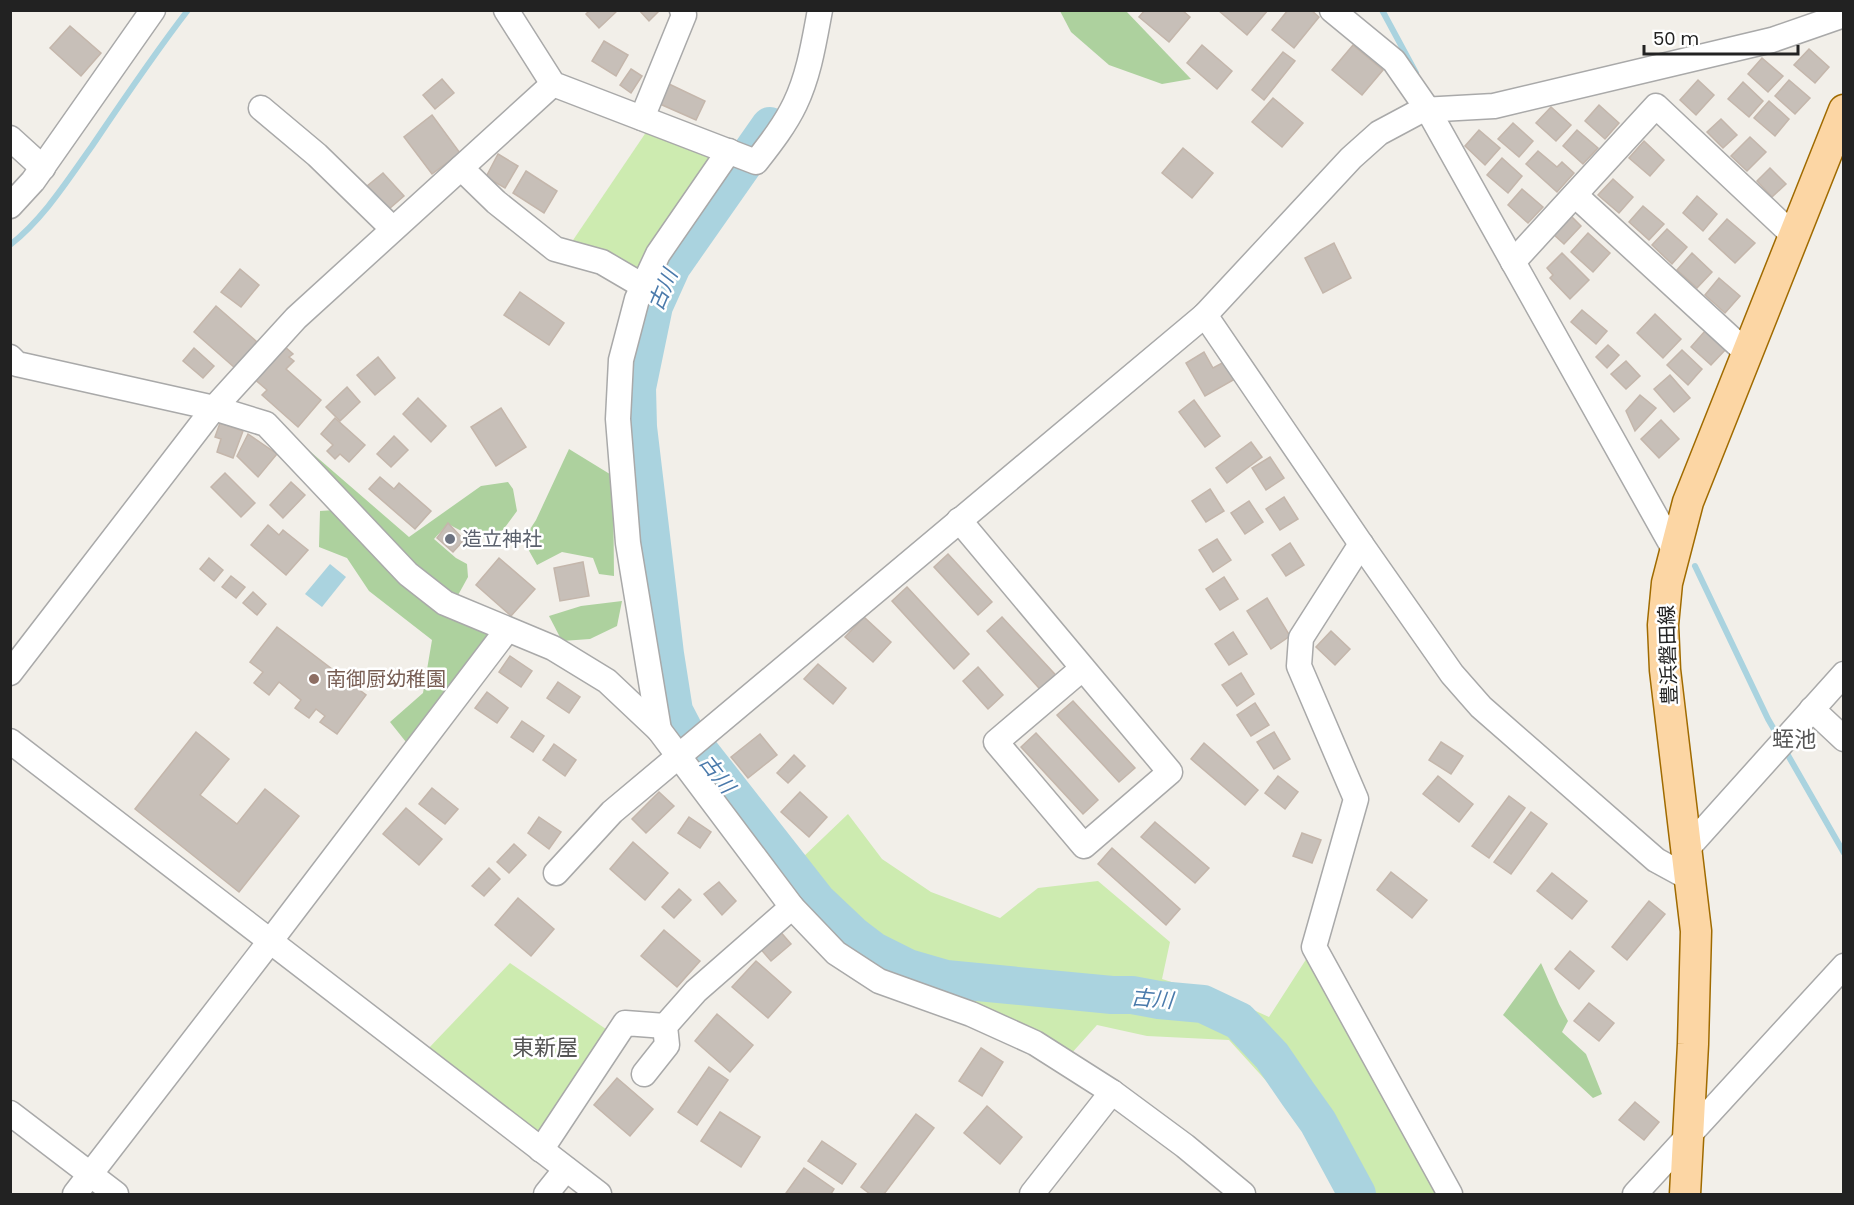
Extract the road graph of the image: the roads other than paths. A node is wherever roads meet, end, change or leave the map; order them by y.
1 (153, 10) edge
2 (506, 10) edge
3 (682, 10) edge
4 (820, 10) edge
5 (1332, 10) edge
6 (1844, 15) edge
7 (553, 84) junction
8 (261, 108) dead end
9 (1428, 110) junction
10 (1844, 110) edge
11 (642, 118) junction
12 (10, 138) edge
13 (729, 152) junction
14 (43, 168) junction
15 (461, 168) junction
16 (1575, 195) junction
17 (10, 206) edge
18 (393, 230) junction
19 (1794, 236) junction
20 (1514, 262) junction
21 (643, 286) junction
22 (1205, 315) junction
23 (1747, 353) junction
24 (13, 362) edge
25 (214, 408) junction
26 (959, 520) junction
27 (1360, 544) junction
28 (1675, 551) junction
29 (507, 630) junction
30 (1083, 668) junction
31 (10, 673) edge
32 (1844, 674) edge
33 (1812, 709) junction
34 (659, 730) junction
35 (1844, 738) edge
36 (10, 741) edge
37 (678, 755) junction
38 (1687, 864) junction
39 (556, 873) dead end
40 (792, 907) junction
41 (270, 942) junction
42 (1844, 966) edge
43 (666, 1026) junction
44 (644, 1074) dead end
45 (1112, 1092) junction
46 (10, 1113) edge
47 (1687, 1138) junction
48 (541, 1150) junction
49 (566, 1169) junction
50 (90, 1174) junction
51 (75, 1194) edge
52 (116, 1194) edge
53 (546, 1194) edge
54 (599, 1194) edge
55 (1032, 1194) edge
56 (1243, 1194) edge
57 (1450, 1194) edge
58 (1635, 1194) edge
59 (1685, 1194) edge

1 - 14 street
2 - 7 street
3 - 11 street
4 - 13 street
5 - 9 street
6 - 9 street
7 - 11 street
7 - 15 street
8 - 18 street
9 - 20 street
9 - 22 street
10 - 19 main road, 豊浜磐田線
11 - 13 street
12 - 14 street
13 - 21 street
14 - 17 street
15 - 18 street
15 - 21 street
16 - 19 street
16 - 20 street
16 - 23 street
18 - 25 street
19 - 23 main road, 豊浜磐田線
20 - 28 street
21 - 34 street
22 - 26 street
22 - 27 street
23 - 28 main road, 豊浜磐田線
24 - 25 street
25 - 29 street
25 - 31 street
26 - 30 street
26 - 37 street
27 - 38 street
27 - 57 street
28 - 38 main road, 豊浜磐田線
29 - 34 street
29 - 41 street
30 - 30 street
32 - 33 street
33 - 35 street
33 - 38 street
34 - 37 street
36 - 41 street
37 - 39 street
37 - 40 street
38 - 47 main road, 豊浜磐田線
40 - 43 street
40 - 45 street
41 - 48 street
41 - 50 street
42 - 47 street
43 - 44 street
43 - 48 street
45 - 55 street
45 - 56 street
46 - 50 street
47 - 58 street
47 - 59 main road, 豊浜磐田線
48 - 49 street
49 - 53 street
49 - 54 street
50 - 51 street
50 - 52 street

